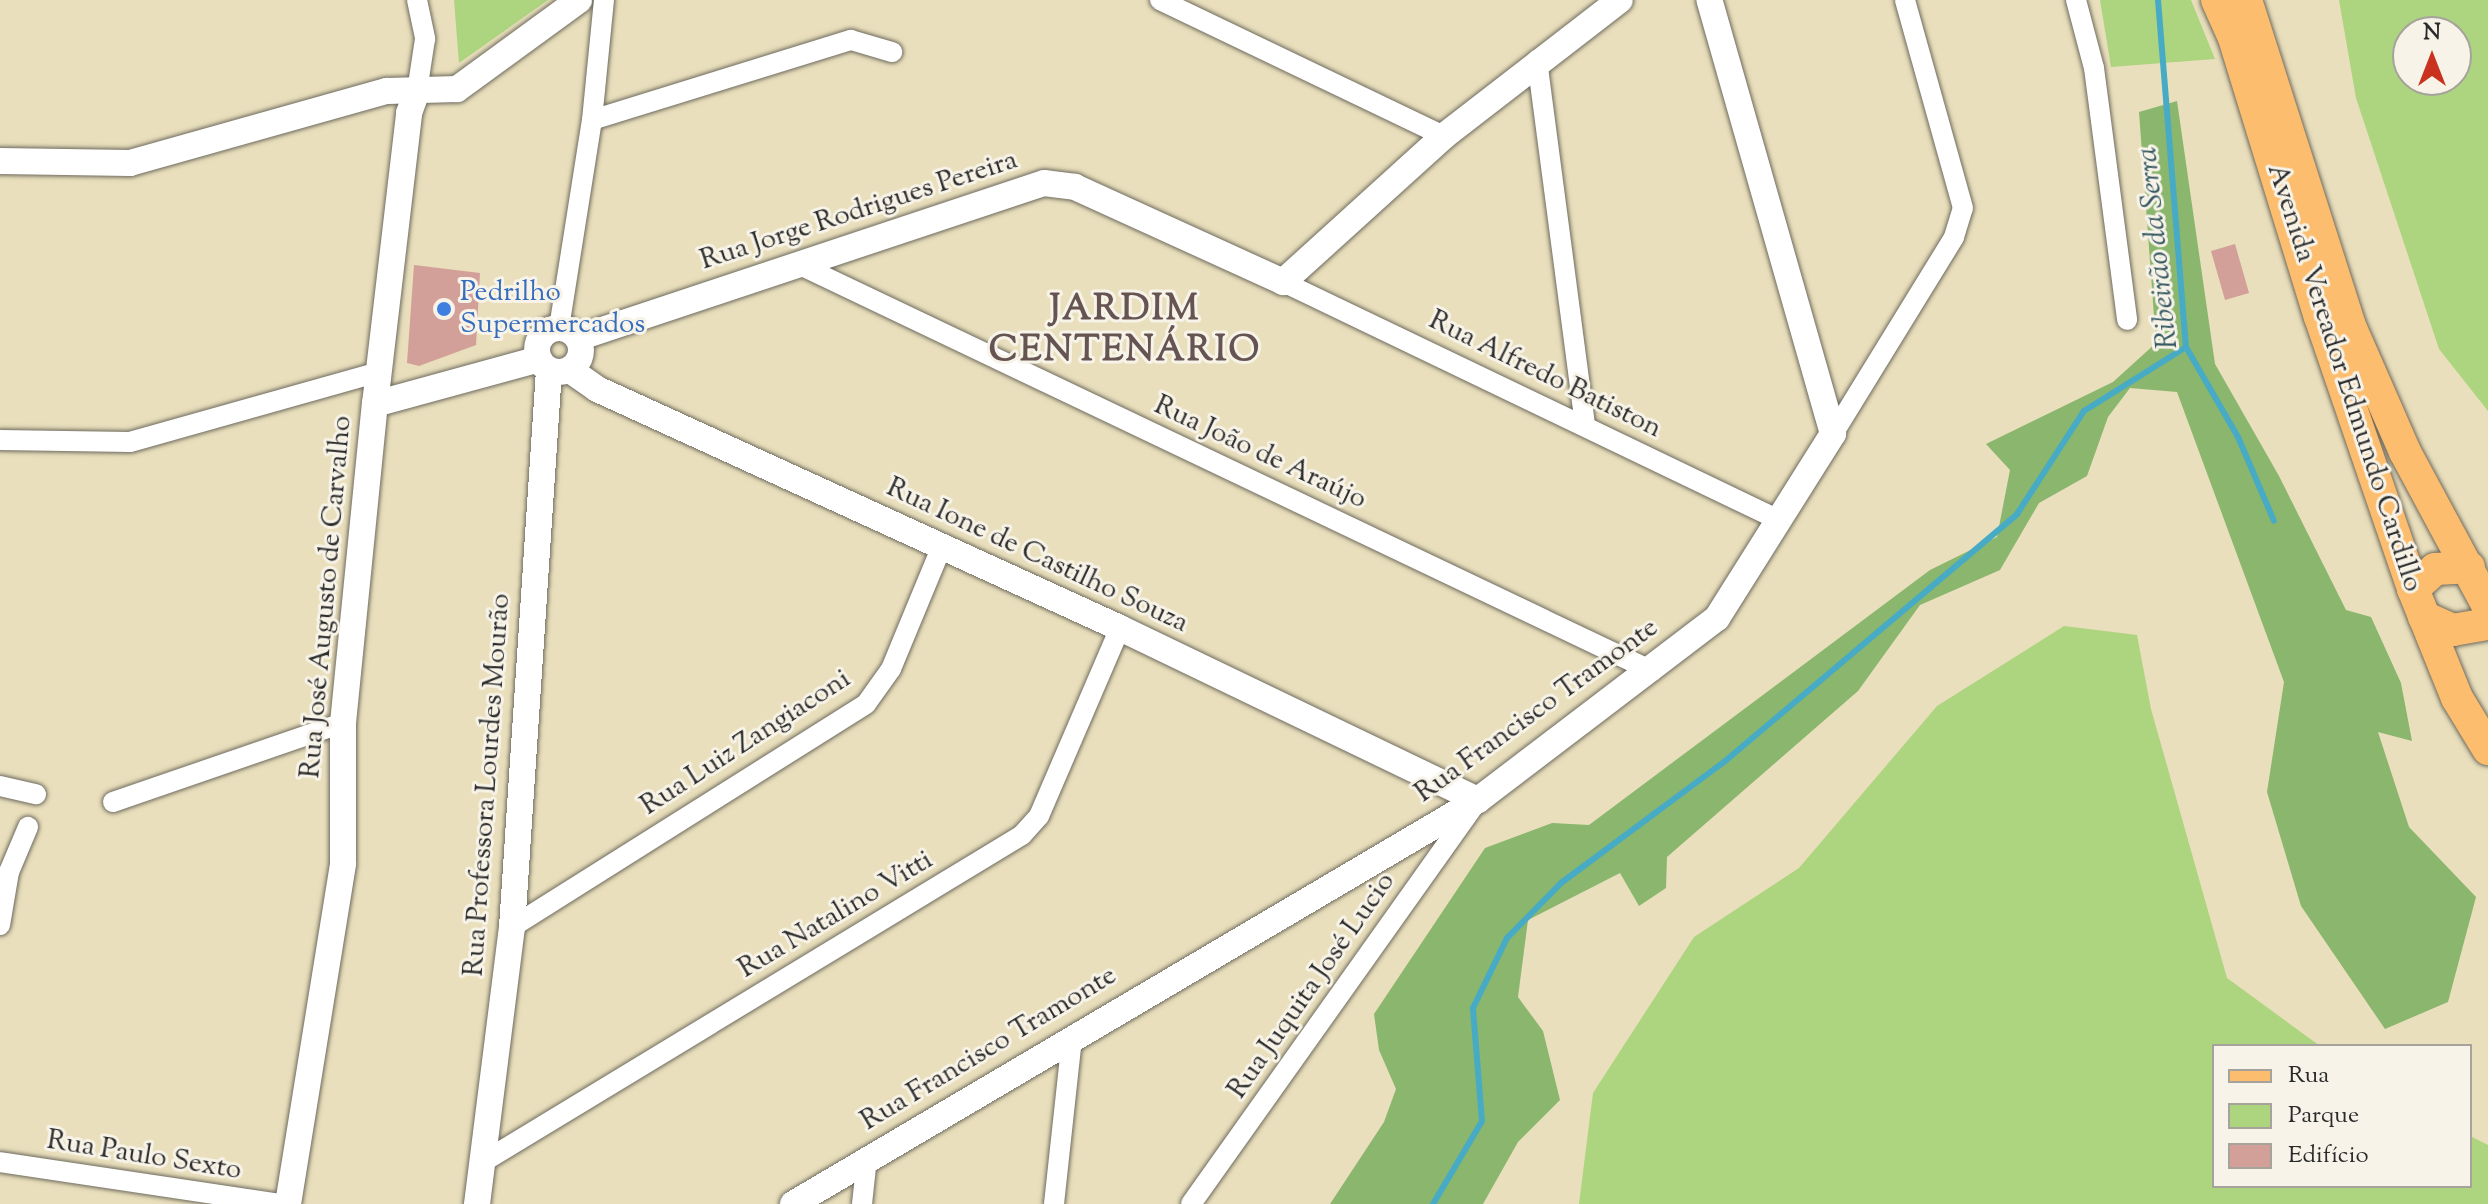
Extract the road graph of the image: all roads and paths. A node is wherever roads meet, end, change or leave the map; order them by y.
1 (417, 0) edge
2 (579, 0) edge
3 (604, 0) edge
4 (1160, 0) edge
5 (1709, 0) edge
6 (1905, 0) edge
7 (2076, 0) edge
8 (2197, 0) edge
9 (2217, 0) edge
10 (2246, 0) edge
11 (1615, 1) edge
12 (2234, 38) junction
13 (892, 52) dead end
14 (1537, 60) junction
15 (417, 91) junction
16 (592, 120) junction
17 (1444, 136) junction
18 (0, 161) edge
19 (800, 265) junction
20 (1283, 282) junction
21 (2127, 320) dead end
22 (568, 333) junction
23 (553, 366) junction
24 (379, 372) junction
25 (375, 404) junction
26 (1585, 425) junction
27 (1833, 434) junction
28 (0, 440) edge
29 (1781, 521) junction
30 (942, 546) junction
31 (2478, 571) edge
32 (2418, 603) junction
33 (2488, 606) edge
34 (2488, 624) edge
35 (1120, 628) junction
36 (1652, 671) junction
37 (343, 723) junction
38 (2488, 749) edge
39 (0, 786) edge
40 (36, 794) dead end
41 (1478, 800) junction
42 (113, 802) dead end
43 (28, 827) dead end
44 (0, 925) edge
45 (512, 927) junction
46 (1072, 1037) junction
47 (867, 1158) junction
48 (0, 1162) edge
49 (483, 1162) junction
50 (138, 1195) edge
51 (280, 1204) edge
52 (288, 1204) edge
53 (477, 1204) edge
54 (793, 1204) edge
55 (862, 1204) edge
56 (1054, 1204) edge
57 (1191, 1204) edge

1 - 15 street
2 - 15 street
3 - 16 street
4 - 17 street
5 - 27 street
6 - 27 street, Rua Francisco Tramonte
7 - 21 street
8 - 12 street
9 - 12 main road, Avenida Vereador Edmundo Cardillo
10 - 31 main road, Avenida Vereador Edmundo Cardillo
11 - 14 street
12 - 32 main road, Avenida Vereador Edmundo Cardillo
13 - 16 street
14 - 17 street
14 - 26 street
15 - 18 street
15 - 24 street, Rua José Augusto de Carvalho
16 - 22 street
17 - 20 street
19 - 20 street, Rua Jorge Rodrigues Pereira
19 - 22 street, Rua Jorge Rodrigues Pereira
19 - 36 street, Rua João de Araújo
20 - 26 street, Rua Alfredo Batiston
22 - 23 street, Rua Professora Lourdes Mourão
22 - 23 street
23 - 25 street
23 - 30 street, Rua Ione de Castilho Souza
23 - 45 street, Rua Professora Lourdes Mourão
24 - 25 street, Rua José Augusto de Carvalho
24 - 28 street
25 - 37 street, Rua José Augusto de Carvalho
26 - 29 street, Rua Alfredo Batiston
27 - 29 street, Rua Francisco Tramonte
29 - 36 street, Rua Francisco Tramonte
30 - 35 street, Rua Ione de Castilho Souza
30 - 45 street, Rua Luiz Zangiaconi
31 - 32 main road
31 - 33 main road, Avenida Vereador Edmundo Cardillo
32 - 34 main road
32 - 38 main road, Avenida Vereador Edmundo Cardillo
35 - 41 street, Rua Ione de Castilho Souza
35 - 49 street, Rua Natalino Vitti
36 - 41 street, Rua Francisco Tramonte
37 - 42 street
37 - 52 street, Rua José Augusto de Carvalho
39 - 40 street
41 - 46 street, Rua Francisco Tramonte
41 - 57 street, Rua Juquita José Lucio
43 - 44 street
45 - 49 street, Rua Professora Lourdes Mourão
46 - 47 street, Rua Francisco Tramonte
46 - 56 street
47 - 54 street, Rua Francisco Tramonte
47 - 55 street
48 - 50 street, Rua Paulo Sexto
49 - 53 street, Rua Professora Lourdes Mourão
50 - 51 street, Rua Paulo Sexto

